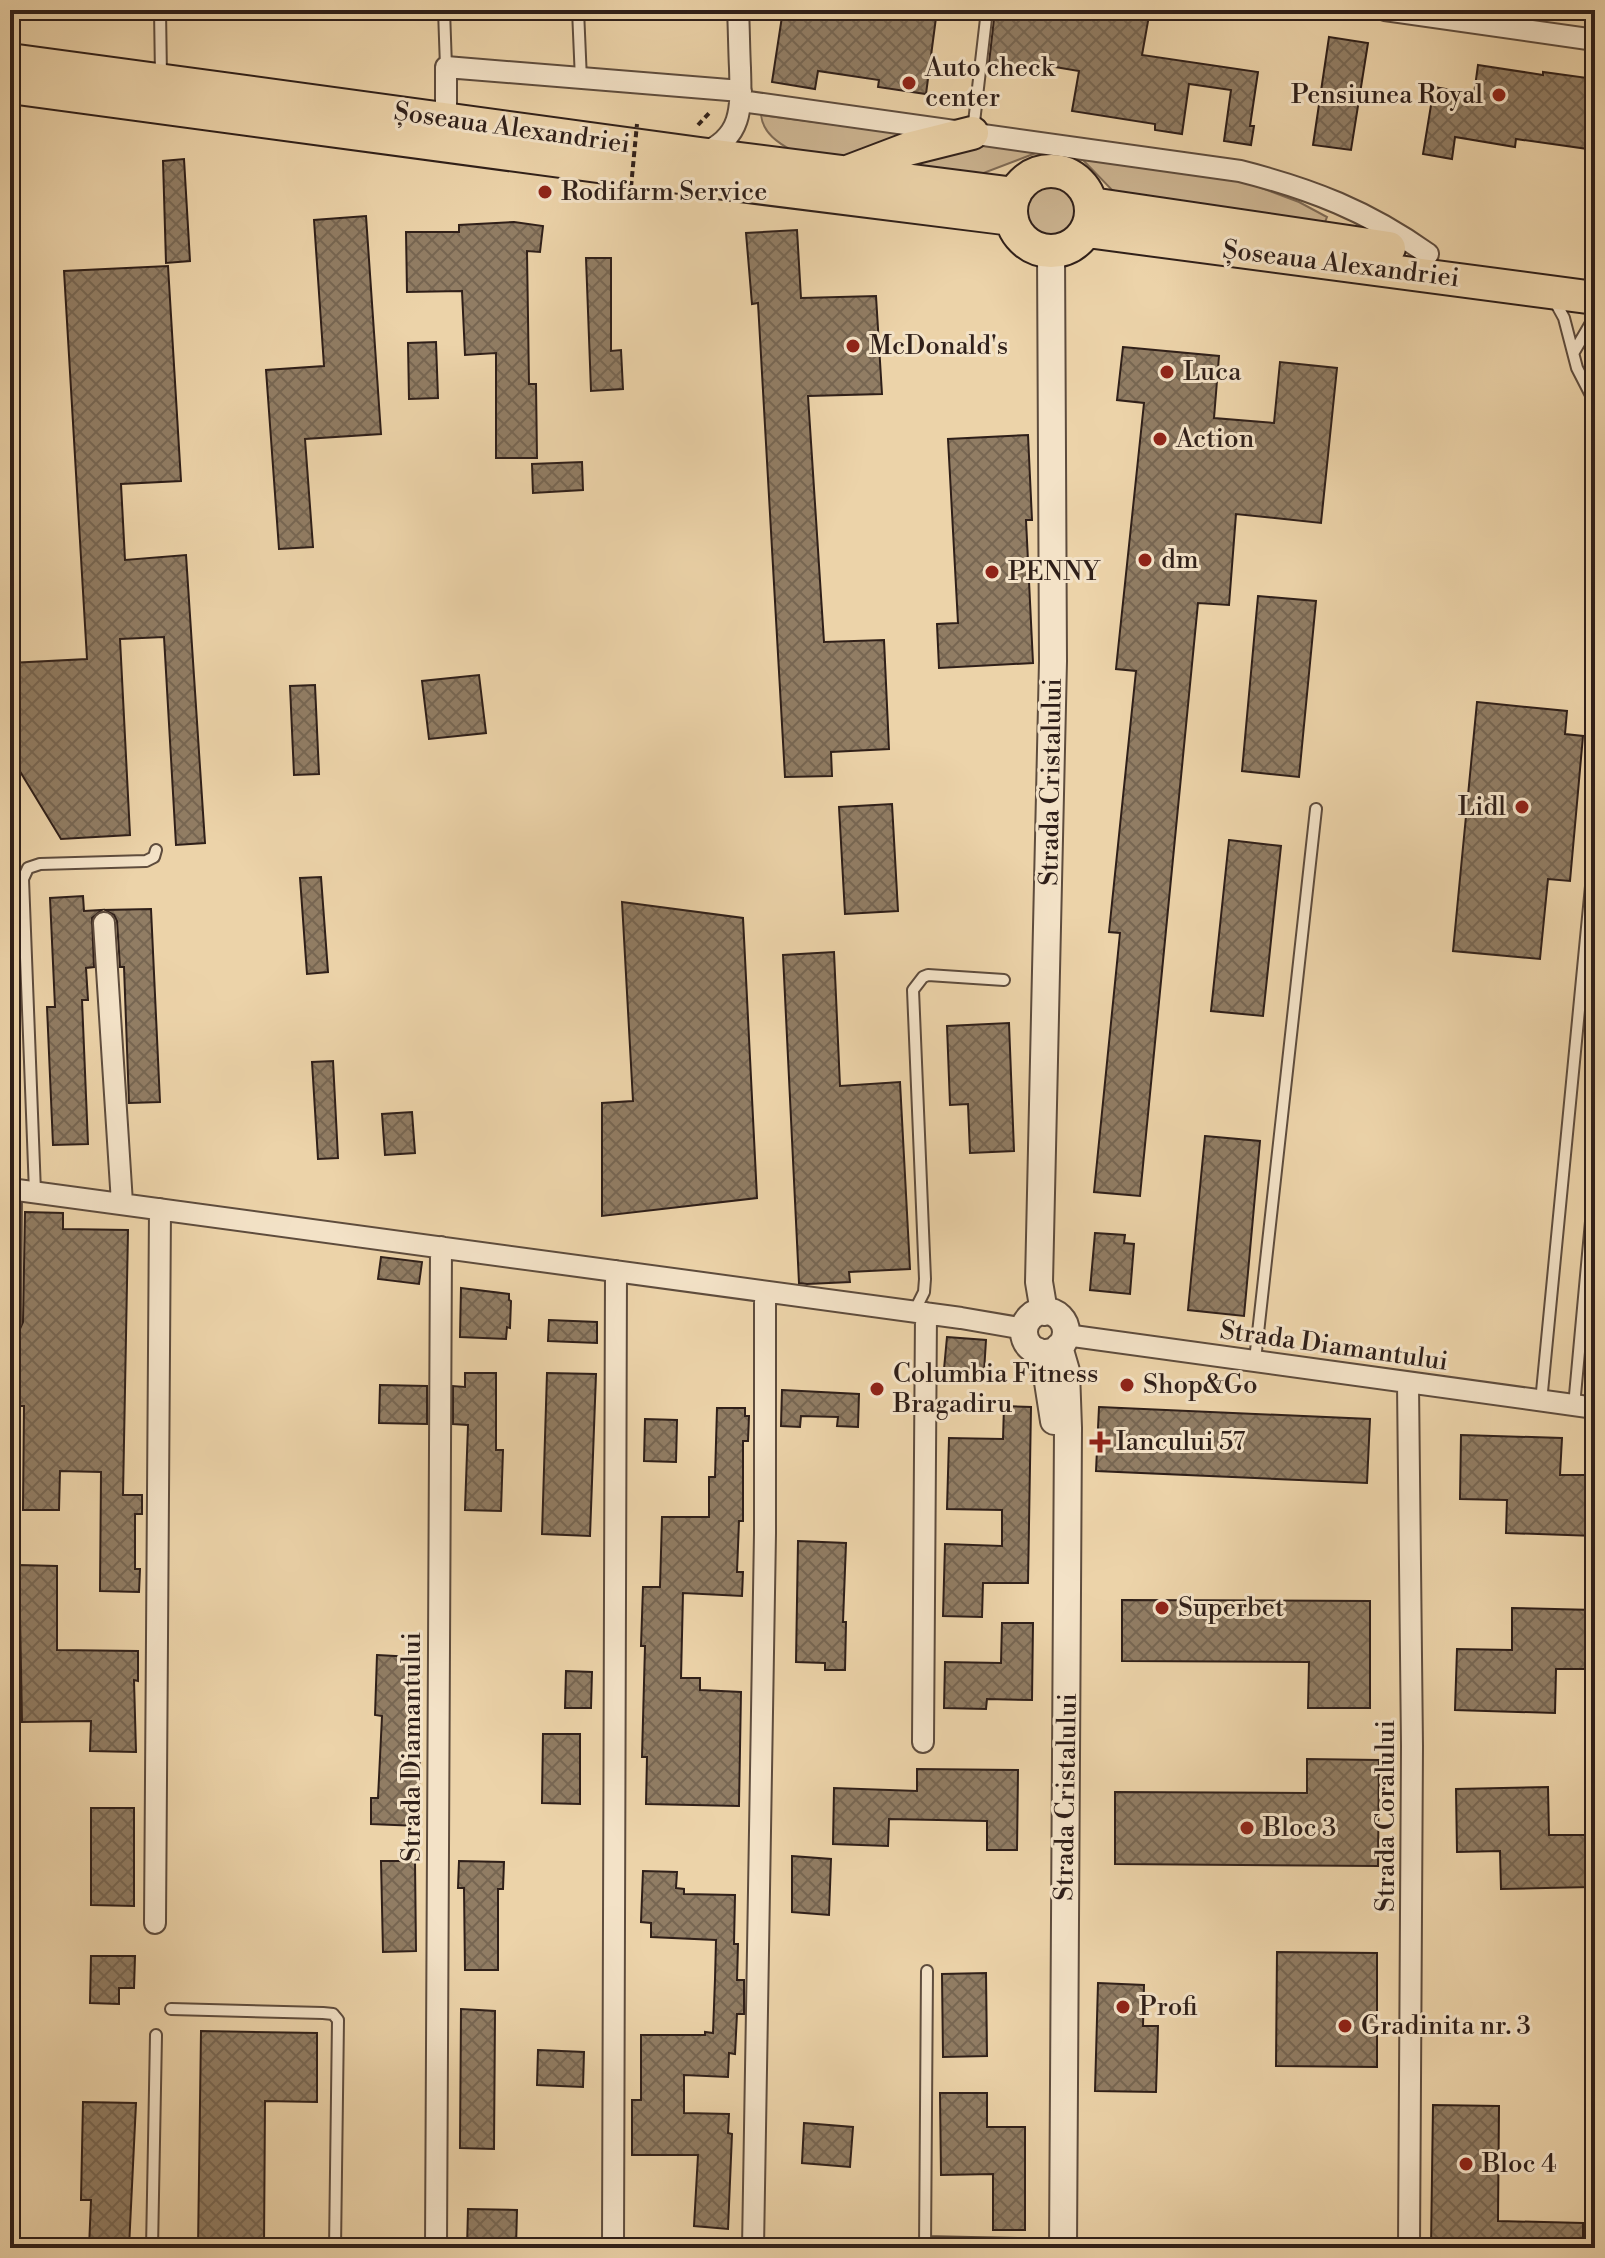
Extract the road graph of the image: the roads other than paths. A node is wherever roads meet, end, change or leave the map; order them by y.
1 (160, 10) edge
2 (444, 10) edge
3 (578, 10) edge
4 (738, 10) edge
5 (987, 10) edge
6 (1385, 10) edge
7 (1595, 40) edge
8 (10, 60) edge
9 (446, 67) junction
10 (581, 80) junction
11 (161, 81) junction
12 (10, 87) edge
13 (741, 100) junction
14 (446, 118) junction
15 (972, 133) junction
16 (698, 140) junction
17 (847, 173) junction
18 (1013, 206) junction
19 (1089, 218) junction
20 (1051, 251) junction
21 (1428, 254) junction
22 (1595, 276) edge
23 (1548, 291) junction
24 (1595, 298) edge
25 (1595, 316) edge
26 (1574, 352) junction
27 (1595, 403) edge
28 (1316, 809) dead end
29 (1595, 845) edge
30 (156, 850) dead end
31 (104, 923) dead end
32 (1004, 980) dead end
33 (1595, 1178) edge
34 (10, 1189) edge
35 (35, 1192) junction
36 (122, 1203) junction
37 (160, 1209) junction
38 (441, 1247) junction
39 (616, 1271) junction
40 (765, 1292) junction
41 (920, 1312) junction
42 (10, 1322) edge
43 (1046, 1335) junction
44 (1255, 1360) junction
45 (1408, 1384) junction
46 (1541, 1402) junction
47 (1574, 1406) junction
48 (1595, 1408) edge
49 (923, 1742) dead end
50 (155, 1923) dead end
51 (927, 1971) dead end
52 (171, 2009) dead end
53 (156, 2035) dead end
54 (925, 2245) edge
55 (1056, 2247) edge
56 (152, 2248) edge
57 (335, 2248) edge
58 (436, 2248) edge
59 (613, 2248) edge
60 (753, 2248) edge
61 (1409, 2248) edge

1 - 11 lane
2 - 9 lane
3 - 10 lane
4 - 13 street
5 - 15 lane
6 - 7 street
8 - 11 main road, Șoseaua Alexandriei
9 - 10 street
9 - 14 street
10 - 13 street
11 - 14 main road, Șoseaua Alexandriei
12 - 18 main road, Șoseaua Alexandriei
13 - 15 street
13 - 16 street
14 - 16 main road, Șoseaua Alexandriei
15 - 17 main road
15 - 21 street
16 - 17 main road, Șoseaua Alexandriei
17 - 18 main road, Șoseaua Alexandriei
18 - 19 main road
18 - 20 main road
19 - 20 main road
19 - 21 main road, Șoseaua Alexandriei
19 - 23 main road, Șoseaua Alexandriei
20 - 43 street, Strada Cristalului
21 - 22 main road, Șoseaua Alexandriei
23 - 24 main road, Șoseaua Alexandriei
23 - 26 lane
25 - 26 lane
26 - 27 lane
28 - 44 lane
29 - 46 lane
30 - 35 lane
31 - 36 street
32 - 41 lane
33 - 47 lane
34 - 35 street, Strada Diamantului
34 - 42 street, Strada Diamantului
35 - 36 street, Strada Diamantului
36 - 37 street, Strada Diamantului
37 - 38 street, Strada Diamantului
37 - 50 street
38 - 39 street, Strada Diamantului
38 - 58 street, Strada Diamantului
39 - 40 street, Strada Diamantului
39 - 59 street
40 - 41 street, Strada Diamantului
40 - 60 street
41 - 43 street, Strada Diamantului
41 - 49 street
43 - 44 street, Strada Diamantului
43 - 55 street, Strada Cristalului
44 - 45 street, Strada Diamantului
45 - 46 street, Strada Diamantului
45 - 61 street, Strada Coralului
46 - 47 street, Strada Diamantului
47 - 48 street, Strada Diamantului
51 - 54 lane
52 - 57 lane
53 - 56 lane
54 - 55 lane

